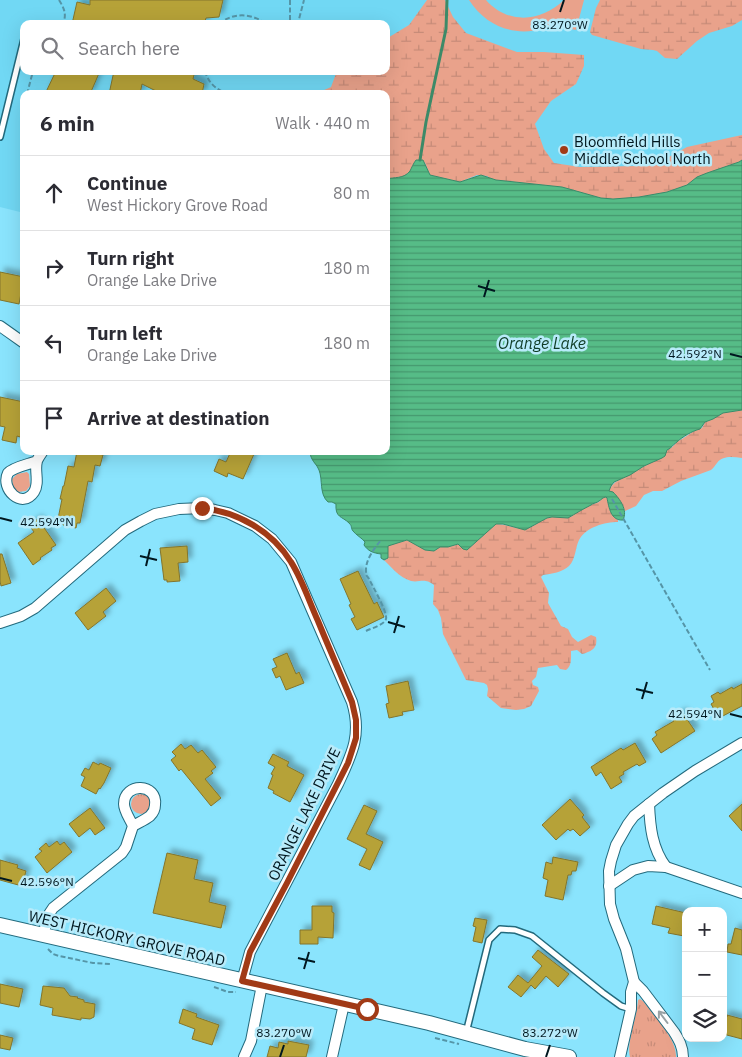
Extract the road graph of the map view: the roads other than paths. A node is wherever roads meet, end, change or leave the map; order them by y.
1 (20, 55) edge
2 (0, 136) edge
3 (0, 326) edge
4 (20, 340) edge
5 (41, 455) edge
6 (37, 461) dead end
7 (0, 622) edge
8 (742, 743) edge
9 (649, 804) junction
10 (133, 826) dead end
11 (666, 867) junction
12 (609, 886) junction
13 (742, 894) edge
14 (0, 925) edge
15 (43, 935) junction
16 (242, 981) junction
17 (634, 982) junction
18 (262, 986) junction
19 (344, 1004) junction
20 (631, 1010) junction
21 (466, 1033) junction
22 (524, 1053) edge
23 (546, 1055) edge
24 (244, 1057) edge
25 (332, 1057) edge
26 (569, 1057) edge
27 (620, 1057) edge
28 (683, 1057) edge

1 - 2 lane
3 - 4 street
5 - 6 street
7 - 16 street, ORANGE LAKE DRIVE
8 - 9 street
9 - 11 street
9 - 12 street
10 - 15 street
11 - 12 street
11 - 13 street
12 - 17 street
14 - 15 street, WEST HICKORY GROVE ROAD
15 - 16 street, WEST HICKORY GROVE ROAD
16 - 18 street, WEST HICKORY GROVE ROAD
17 - 20 street
28 -> 17 street
18 - 19 street, WEST HICKORY GROVE ROAD
18 - 24 street
19 - 21 street, WEST HICKORY GROVE ROAD
19 - 25 street
20 - 21 lane
20 - 27 street
21 - 22 street, WEST HICKORY GROVE ROAD
22 - 23 street, WEST HICKORY GROVE ROAD
23 - 26 street, WEST HICKORY GROVE ROAD

